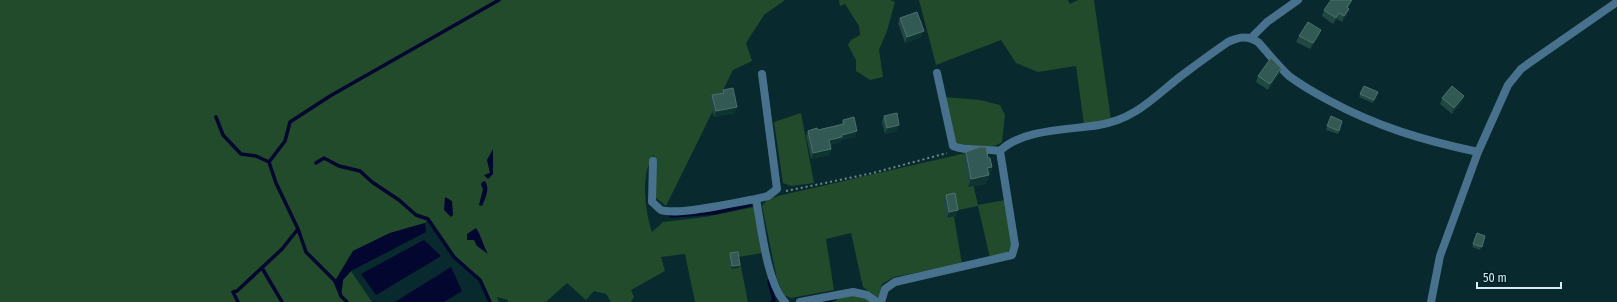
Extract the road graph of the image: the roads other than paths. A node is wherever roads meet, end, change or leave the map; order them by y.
1 (1298, 0) edge
2 (1617, 2) edge
3 (1251, 38) junction
4 (762, 74) dead end
5 (937, 74) dead end
6 (1000, 151) junction
7 (1478, 152) junction
8 (652, 162) dead end
9 (756, 199) junction
10 (785, 302) edge
11 (800, 302) edge
12 (876, 302) edge
13 (881, 302) edge
14 (1431, 302) edge

1 - 3 street
2 - 7 street
3 - 6 street
3 - 7 street
4 - 9 street
5 - 6 street
6 - 13 street
7 - 14 street
8 - 9 street
9 - 10 street
11 - 12 street

